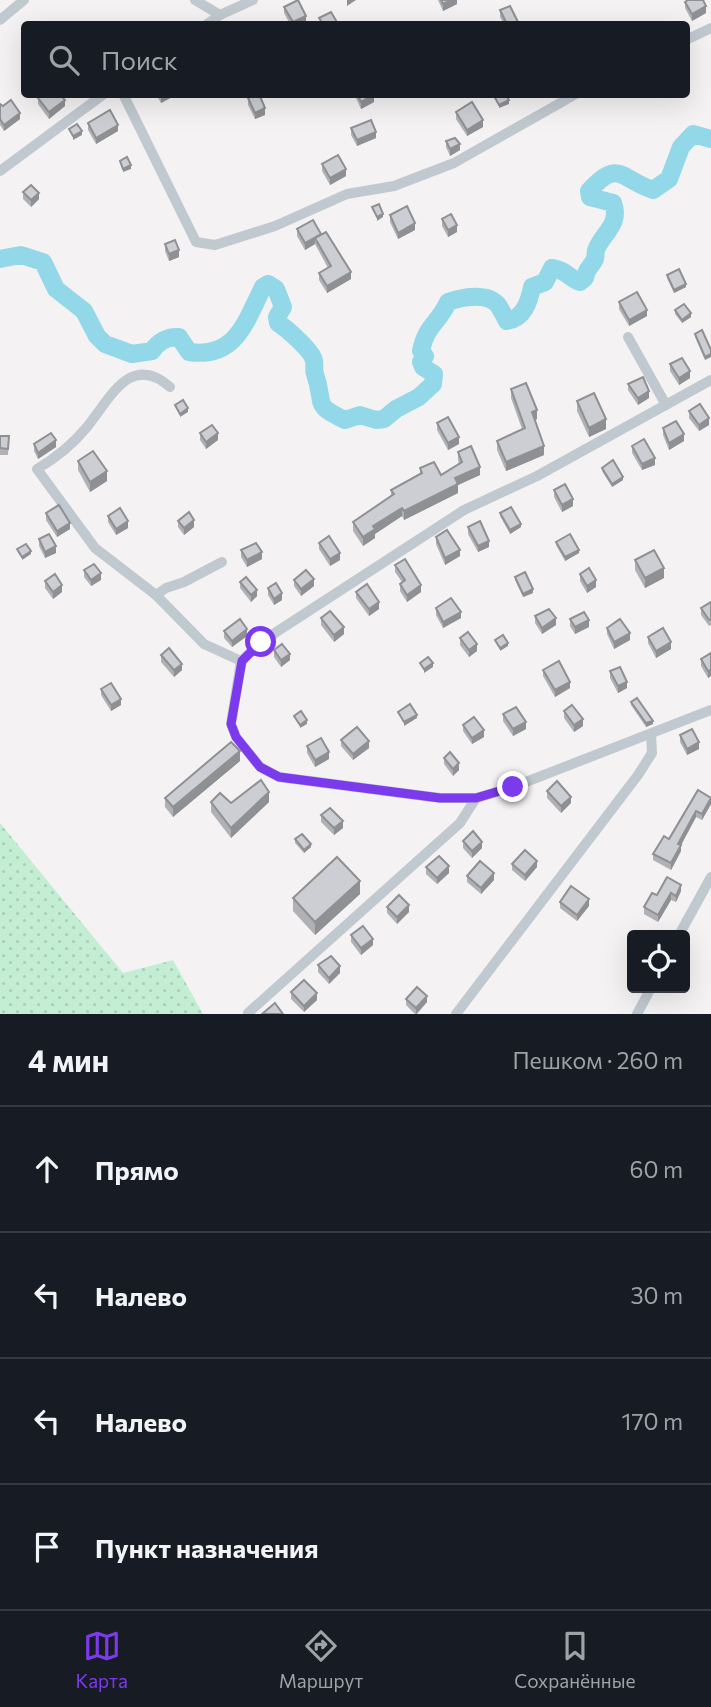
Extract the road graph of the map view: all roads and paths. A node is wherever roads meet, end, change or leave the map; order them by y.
1 (24, 0) edge
2 (195, 0) edge
3 (253, 0) edge
4 (220, 15) junction
5 (0, 20) edge
6 (211, 21) edge
7 (711, 28) edge
8 (690, 38) edge
9 (99, 98) edge
10 (125, 98) edge
11 (569, 98) edge
12 (0, 171) edge
13 (628, 337) dead end
14 (711, 380) edge
15 (170, 387) dead end
16 (666, 405) junction
17 (222, 562) dead end
18 (156, 595) junction
19 (242, 661) junction
20 (711, 710) edge
21 (651, 734) junction
22 (476, 798) junction
23 (711, 877) edge
24 (682, 930) edge
25 (648, 993) edge
26 (248, 1013) edge
27 (456, 1014) edge
28 (637, 1014) edge

1 - 5 street
2 - 4 street
3 - 4 street
4 - 6 street
7 - 8 street
9 - 12 street
10 - 11 street
13 - 16 street
14 - 16 street
15 - 18 street
16 - 19 street
17 - 18 street
18 - 19 street
19 - 22 street
20 - 21 street
21 - 22 street
21 - 27 street
22 - 26 street
23 - 24 street
25 - 28 street

